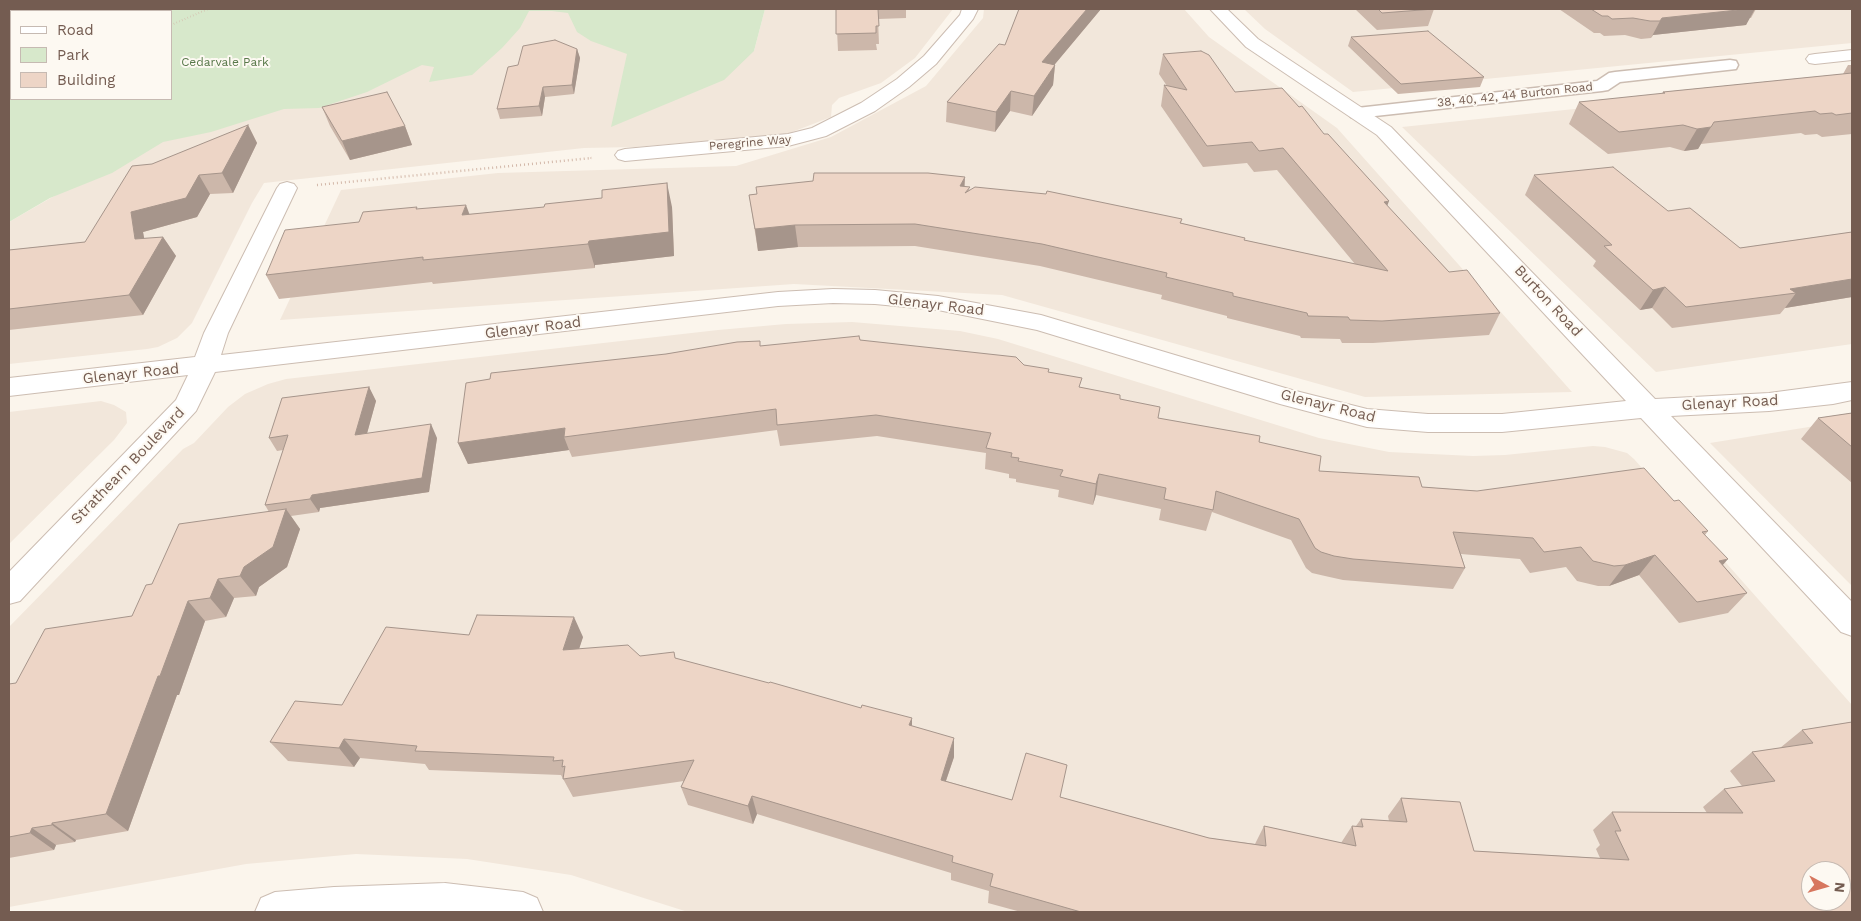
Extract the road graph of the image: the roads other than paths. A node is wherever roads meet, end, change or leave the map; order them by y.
1 (970, 9) edge
2 (1218, 9) edge
3 (1852, 55) edge
4 (1815, 58) dead end
5 (1730, 66) dead end
6 (1357, 112) junction
7 (625, 155) road end
8 (287, 188) road end
9 (205, 366) junction
10 (9, 387) edge
11 (1852, 391) edge
12 (1649, 408) junction
13 (9, 592) edge
14 (1852, 623) edge
15 (275, 912) edge
16 (523, 912) edge

1 - 7 street, Peregrine Way
2 - 6 street, Burton Road
3 - 4 street
5 - 6 lane, 38, 40, 42, 44 Burton Road
6 - 12 street, Burton Road
8 - 9 street, Strathearn Boulevard
9 - 10 street, Glenayr Road
9 - 12 street, Glenayr Road
9 - 13 street, Strathearn Boulevard
11 - 12 street, Glenayr Road
12 - 14 street, Burton Road
15 - 16 street

